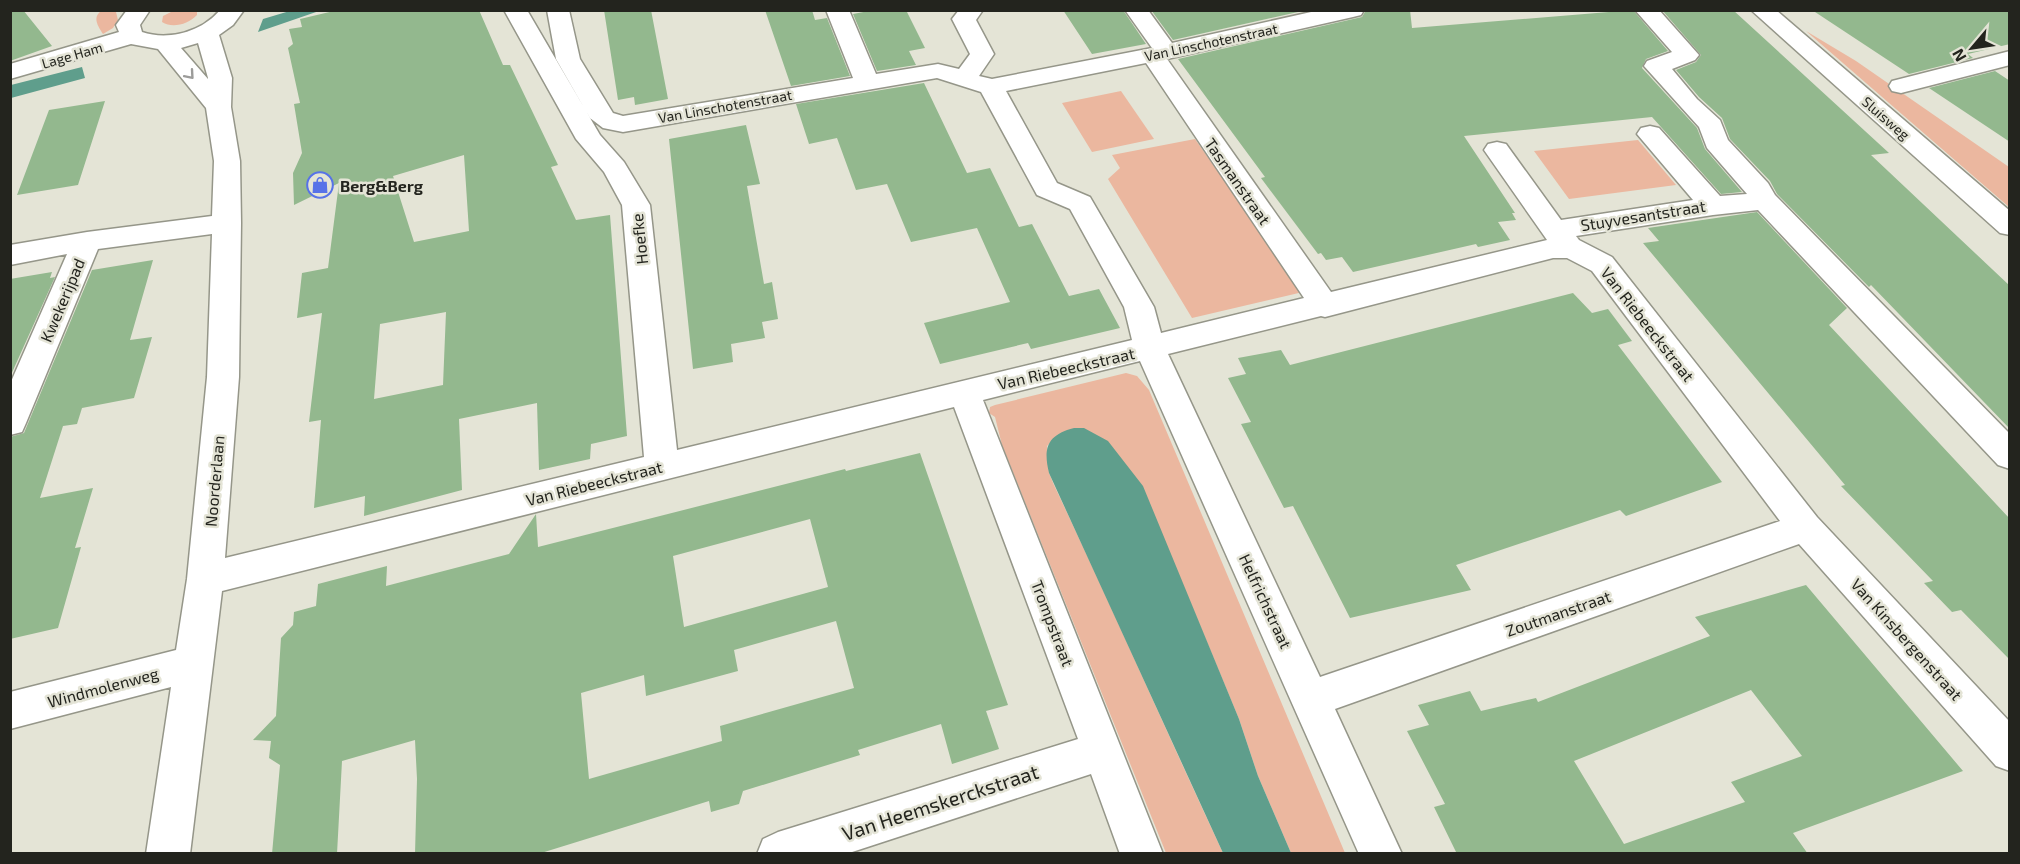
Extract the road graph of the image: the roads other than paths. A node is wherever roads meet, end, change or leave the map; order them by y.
1 (234, 10) edge
2 (515, 10) edge
3 (837, 10) edge
4 (972, 10) edge
5 (1136, 10) edge
6 (1353, 10) edge
7 (1646, 10) edge
8 (1762, 10) edge
9 (138, 11) edge
10 (558, 11) edge
11 (207, 32) junction
12 (132, 36) junction
13 (164, 42) junction
14 (1158, 53) junction
15 (2010, 58) edge
16 (10, 72) edge
17 (964, 79) junction
18 (867, 82) junction
19 (1901, 86) dead end
20 (991, 87) junction
21 (218, 107) junction
22 (1650, 134) dead end
23 (615, 138) dead end
24 (1497, 150) dead end
25 (615, 168) junction
26 (1765, 201) junction
27 (1713, 206) junction
28 (227, 223) junction
29 (2010, 226) edge
30 (1563, 239) junction
31 (87, 241) junction
32 (10, 255) edge
33 (1325, 306) junction
34 (1150, 349) junction
35 (964, 392) junction
36 (10, 423) edge
37 (2010, 456) edge
38 (662, 466) junction
39 (1805, 527) junction
40 (205, 579) junction
41 (195, 663) junction
42 (1311, 699) junction
43 (10, 711) edge
44 (1102, 751) junction
45 (2010, 752) edge
46 (168, 854) edge
47 (778, 854) edge
48 (1142, 854) edge
49 (1380, 854) edge

1 - 11 street
2 - 25 street, Hoefke
3 - 18 street
4 - 17 street
5 - 14 street, Tasmanstraat
6 - 14 street, Van Linschotenstraat
7 - 26 street
8 - 29 street, Sluisweg
9 - 12 street
10 - 18 street, Van Linschotenstraat
11 - 13 street
11 - 21 street, Noorderlaan
12 - 13 street
12 - 16 street, Lage Ham
13 -> 21 street
14 - 20 street, Van Linschotenstraat
14 - 33 street, Tasmanstraat
15 - 19 street
17 - 18 street, Van Linschotenstraat
17 - 20 street, Van Linschotenstraat
20 - 34 street, Helfrichstraat
21 - 28 street, Noorderlaan
22 - 27 street, Stuyvesantstraat
23 - 25 street
24 - 30 street
25 - 38 street, Hoefke
26 - 27 street
26 - 37 street
27 - 30 street, Stuyvesantstraat
28 - 31 street, Kwekerijpad
28 - 40 street, Noorderlaan
30 - 33 street, Van Riebeeckstraat
30 - 39 street, Van Riebeeckstraat
31 - 32 street
31 - 36 street, Kwekerijpad
33 - 34 street, Van Riebeeckstraat
34 - 35 street, Van Riebeeckstraat
34 - 42 street, Helfrichstraat
35 - 38 street, Van Riebeeckstraat
35 - 44 street, Trompstraat
38 - 40 street, Van Riebeeckstraat
39 - 42 street, Zoutmanstraat
39 - 45 street, Van Kinsbergenstraat
40 - 41 street, Noorderlaan
41 - 43 street, Windmolenweg
41 - 46 street, Noorderlaan
42 - 49 street, Helfrichstraat
44 - 47 street, Van Heemskerckstraat
44 - 48 street, Trompstraat

